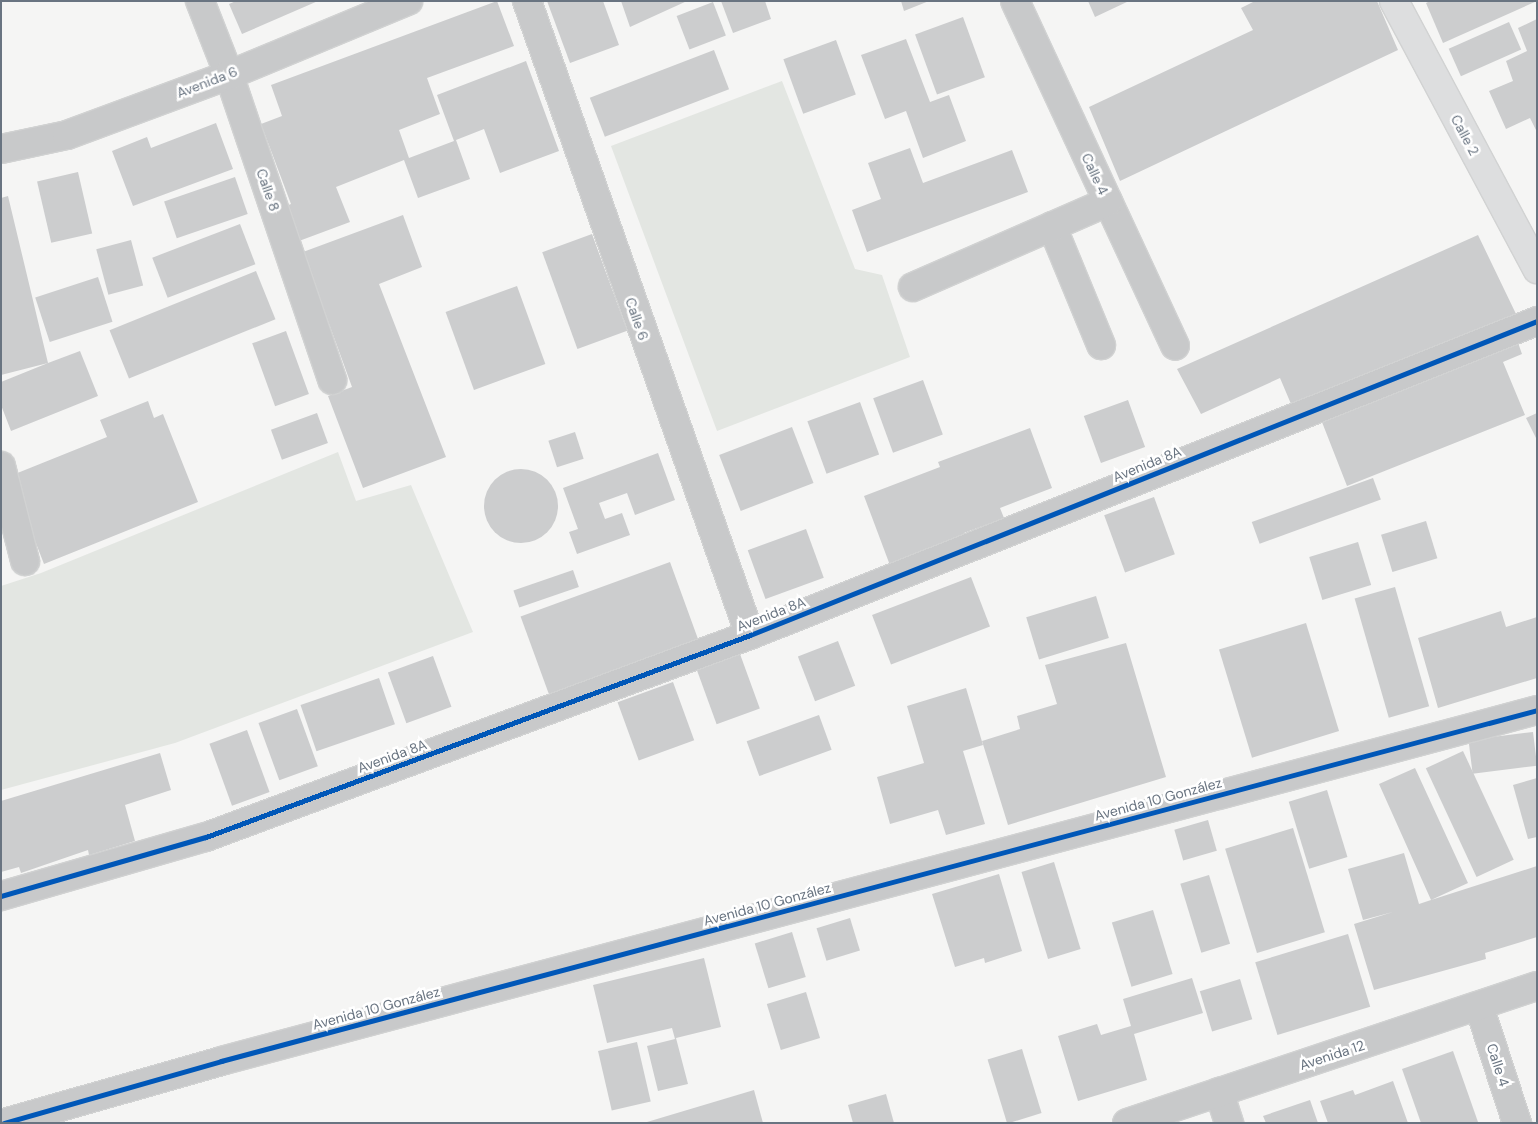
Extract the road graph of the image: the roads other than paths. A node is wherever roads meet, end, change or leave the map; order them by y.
1 (200, 1) edge
2 (408, 1) edge
3 (527, 1) edge
4 (1015, 1) edge
5 (1394, 1) edge
6 (229, 75) junction
7 (1, 149) edge
8 (1108, 202) junction
9 (1052, 226) junction
10 (1537, 269) edge
11 (913, 287) dead end
12 (1537, 321) edge
13 (1101, 345) dead end
14 (1175, 346) dead end
15 (332, 380) dead end
16 (1, 466) edge
17 (25, 561) dead end
18 (750, 635) junction
19 (1537, 710) edge
20 (1, 896) edge
21 (1537, 986) edge
22 (1479, 1006) junction
23 (1219, 1092) junction
24 (4, 1123) edge
25 (1127, 1123) edge
26 (1229, 1123) edge
27 (1517, 1123) edge

1 - 6 street, Calle 8
2 - 6 street, Avenida 6
3 - 18 street, Calle 6
4 - 8 street, Calle 4
5 - 10 main road, Calle 2
6 - 7 street, Avenida 6
6 - 15 street, Calle 8
8 - 9 street
8 - 14 street, Calle 4
9 - 11 street
9 - 13 street
12 - 18 street, Avenida 8A
16 - 17 street
18 - 20 street, Avenida 8A
19 - 24 street, Avenida 10 González
21 - 22 street, Avenida 12
22 - 23 street, Avenida 12
22 - 27 street, Calle 4
23 - 25 street, Avenida 12
23 - 26 street

